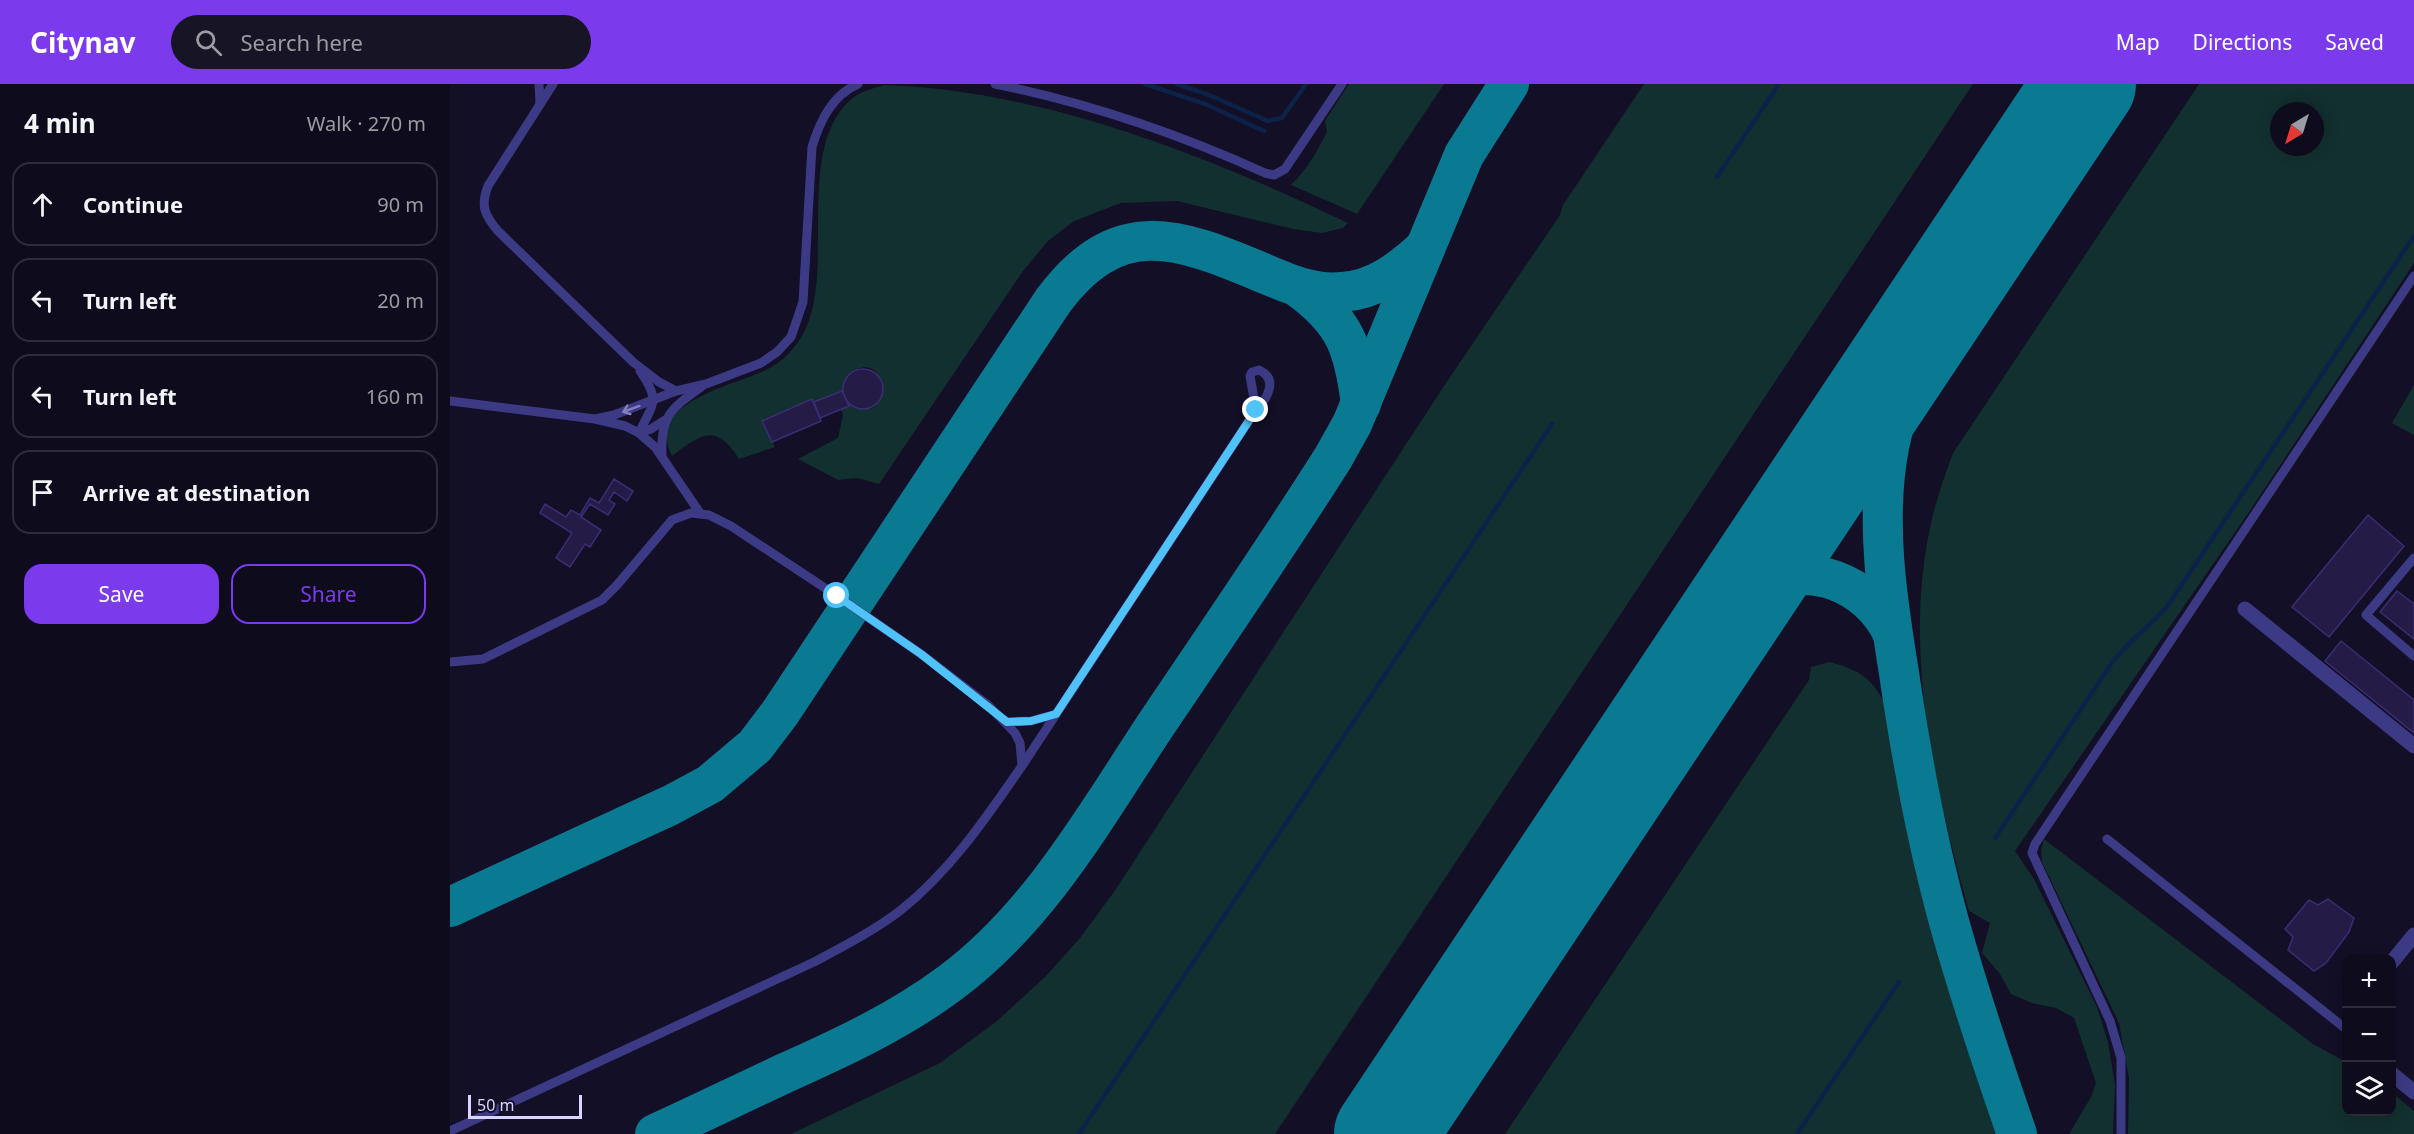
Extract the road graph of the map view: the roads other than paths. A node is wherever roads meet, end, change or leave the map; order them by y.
1 (539, 84) edge
2 (553, 84) edge
3 (858, 84) edge
4 (995, 84) edge
5 (1342, 84) edge
6 (540, 105) junction
7 (2414, 276) edge
8 (633, 362) junction
9 (706, 384) junction
10 (676, 391) junction
11 (655, 400) junction
12 (450, 401) edge
13 (1256, 410) dead end
14 (595, 419) junction
15 (665, 420) junction
16 (639, 433) junction
17 (662, 457) junction
18 (700, 513) junction
19 (2414, 558) edge
20 (2245, 609) dead end
21 (2414, 656) edge
22 (450, 662) edge
23 (1056, 714) junction
24 (1007, 722) junction
25 (2414, 746) edge
26 (1022, 766) junction
27 (2107, 839) dead end
28 (2414, 935) edge
29 (2396, 956) edge
30 (2342, 1026) edge
31 (2396, 1078) edge
32 (2414, 1092) edge
33 (450, 1131) edge
34 (2121, 1134) edge

1 - 6 lane
2 - 6 lane
3 - 9 lane
4 - 5 lane
6 - 8 lane
7 - 34 lane
8 - 10 lane
8 - 11 lane
9 - 10 lane
9 - 15 lane
10 - 11 lane
11 -> 14 lane
11 - 16 lane
12 - 14 lane
13 - 23 lane
14 - 16 lane
15 - 16 lane
15 - 17 lane
16 - 17 lane
17 - 18 lane
18 - 22 lane
18 - 24 lane
19 - 21 lane
20 - 25 street
23 - 24 lane
23 - 26 lane
24 - 26 lane
26 - 33 lane
27 - 30 lane
28 - 29 street
31 - 32 street

